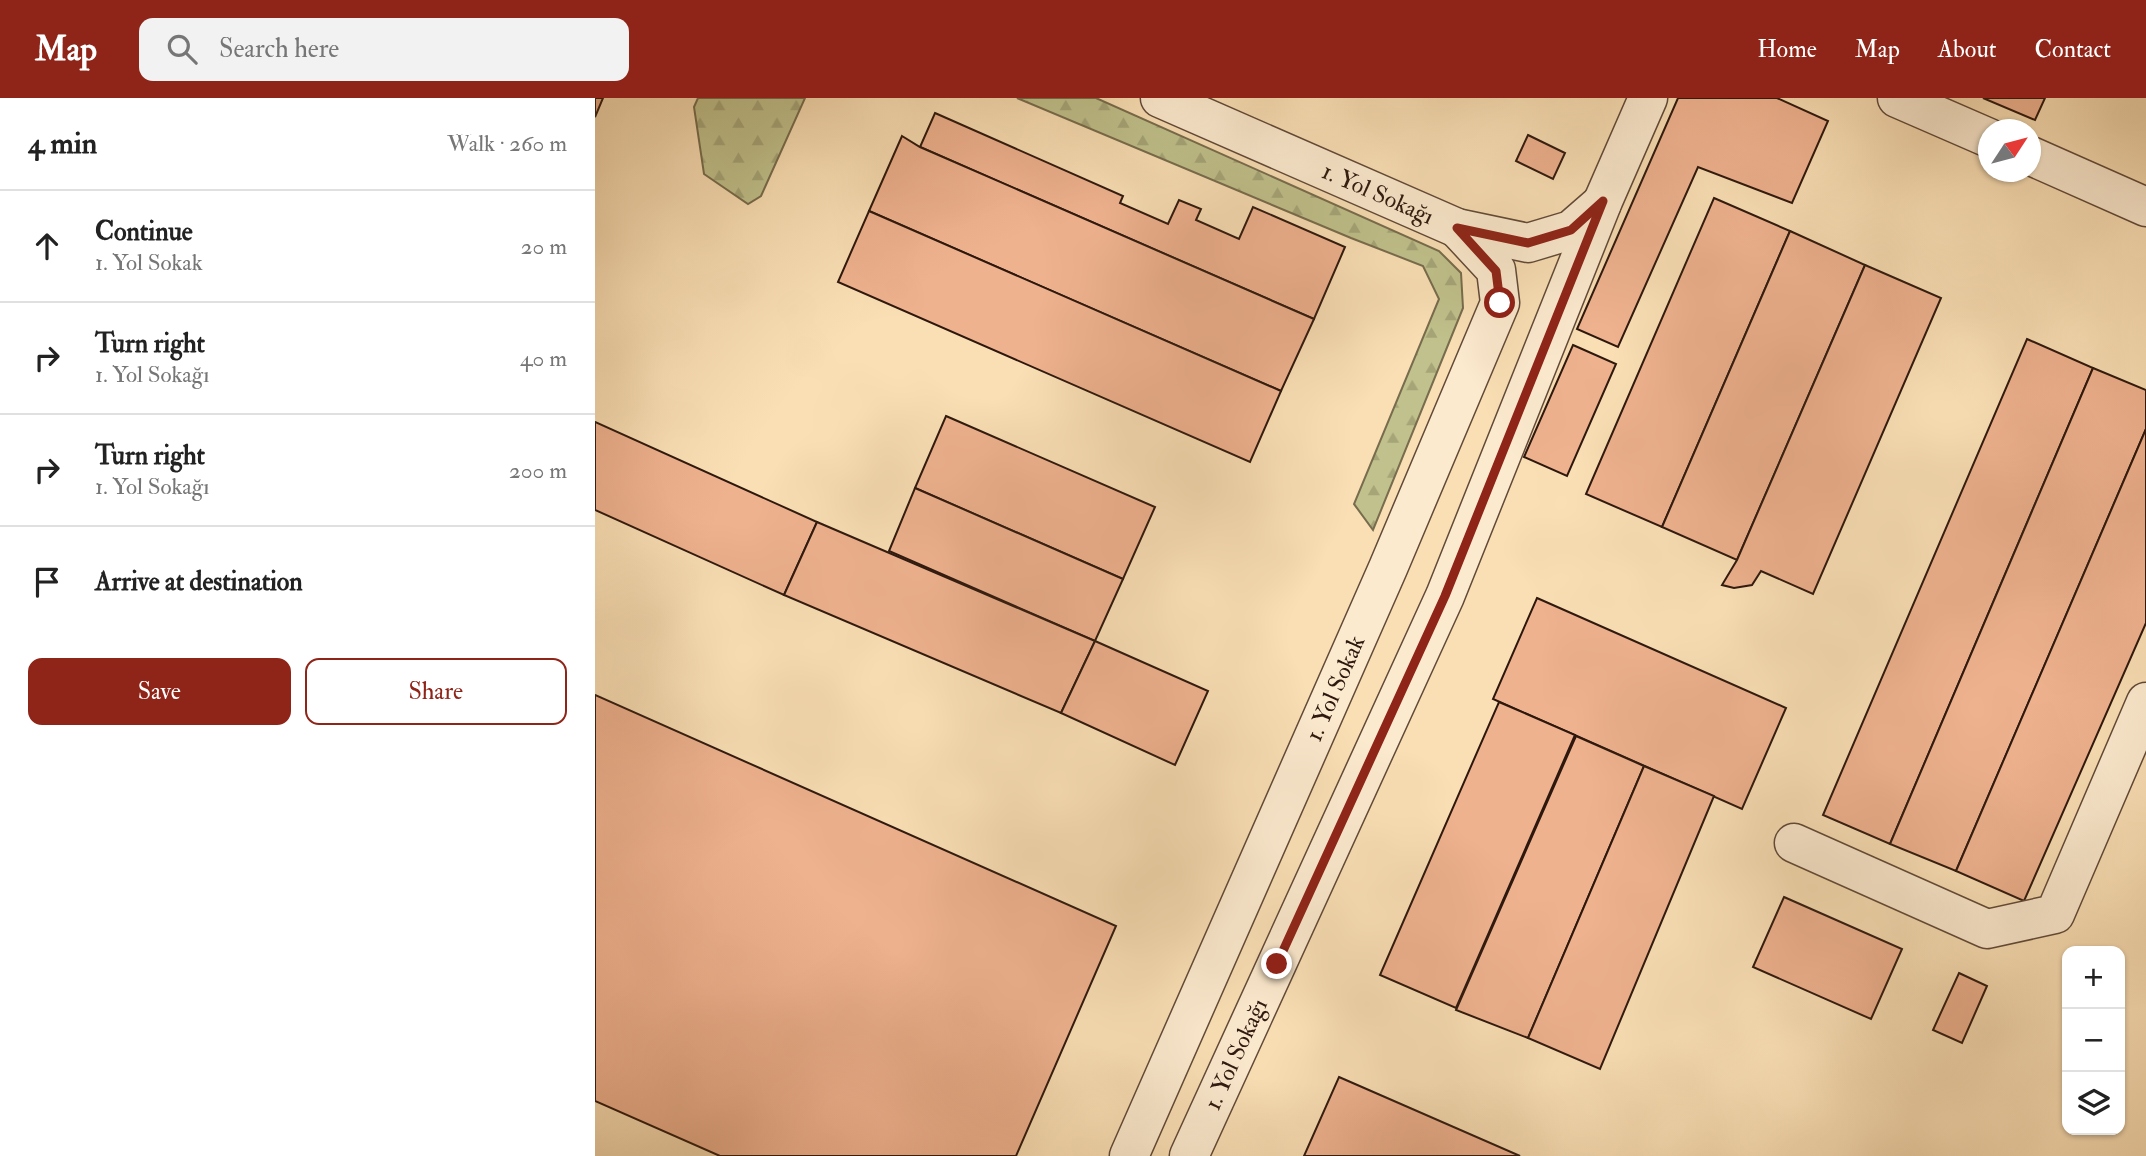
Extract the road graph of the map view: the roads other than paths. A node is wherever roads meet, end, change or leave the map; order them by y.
1 (1160, 98) edge
2 (1648, 98) edge
3 (1897, 98) edge
4 (1978, 133) edge
5 (2041, 160) edge
6 (1603, 201) junction
7 (2146, 207) edge
8 (1457, 228) junction
9 (2146, 702) edge
10 (1794, 843) dead end
11 (1129, 1156) edge
12 (1189, 1156) edge

1 - 8 street, 1. Yol Sokağı
2 - 6 street
3 - 4 street
5 - 7 street
6 - 8 street, 1. Yol Sokağı
6 - 12 street, 1. Yol Sokağı
8 - 11 street, 1. Yol Sokak
9 - 10 street

